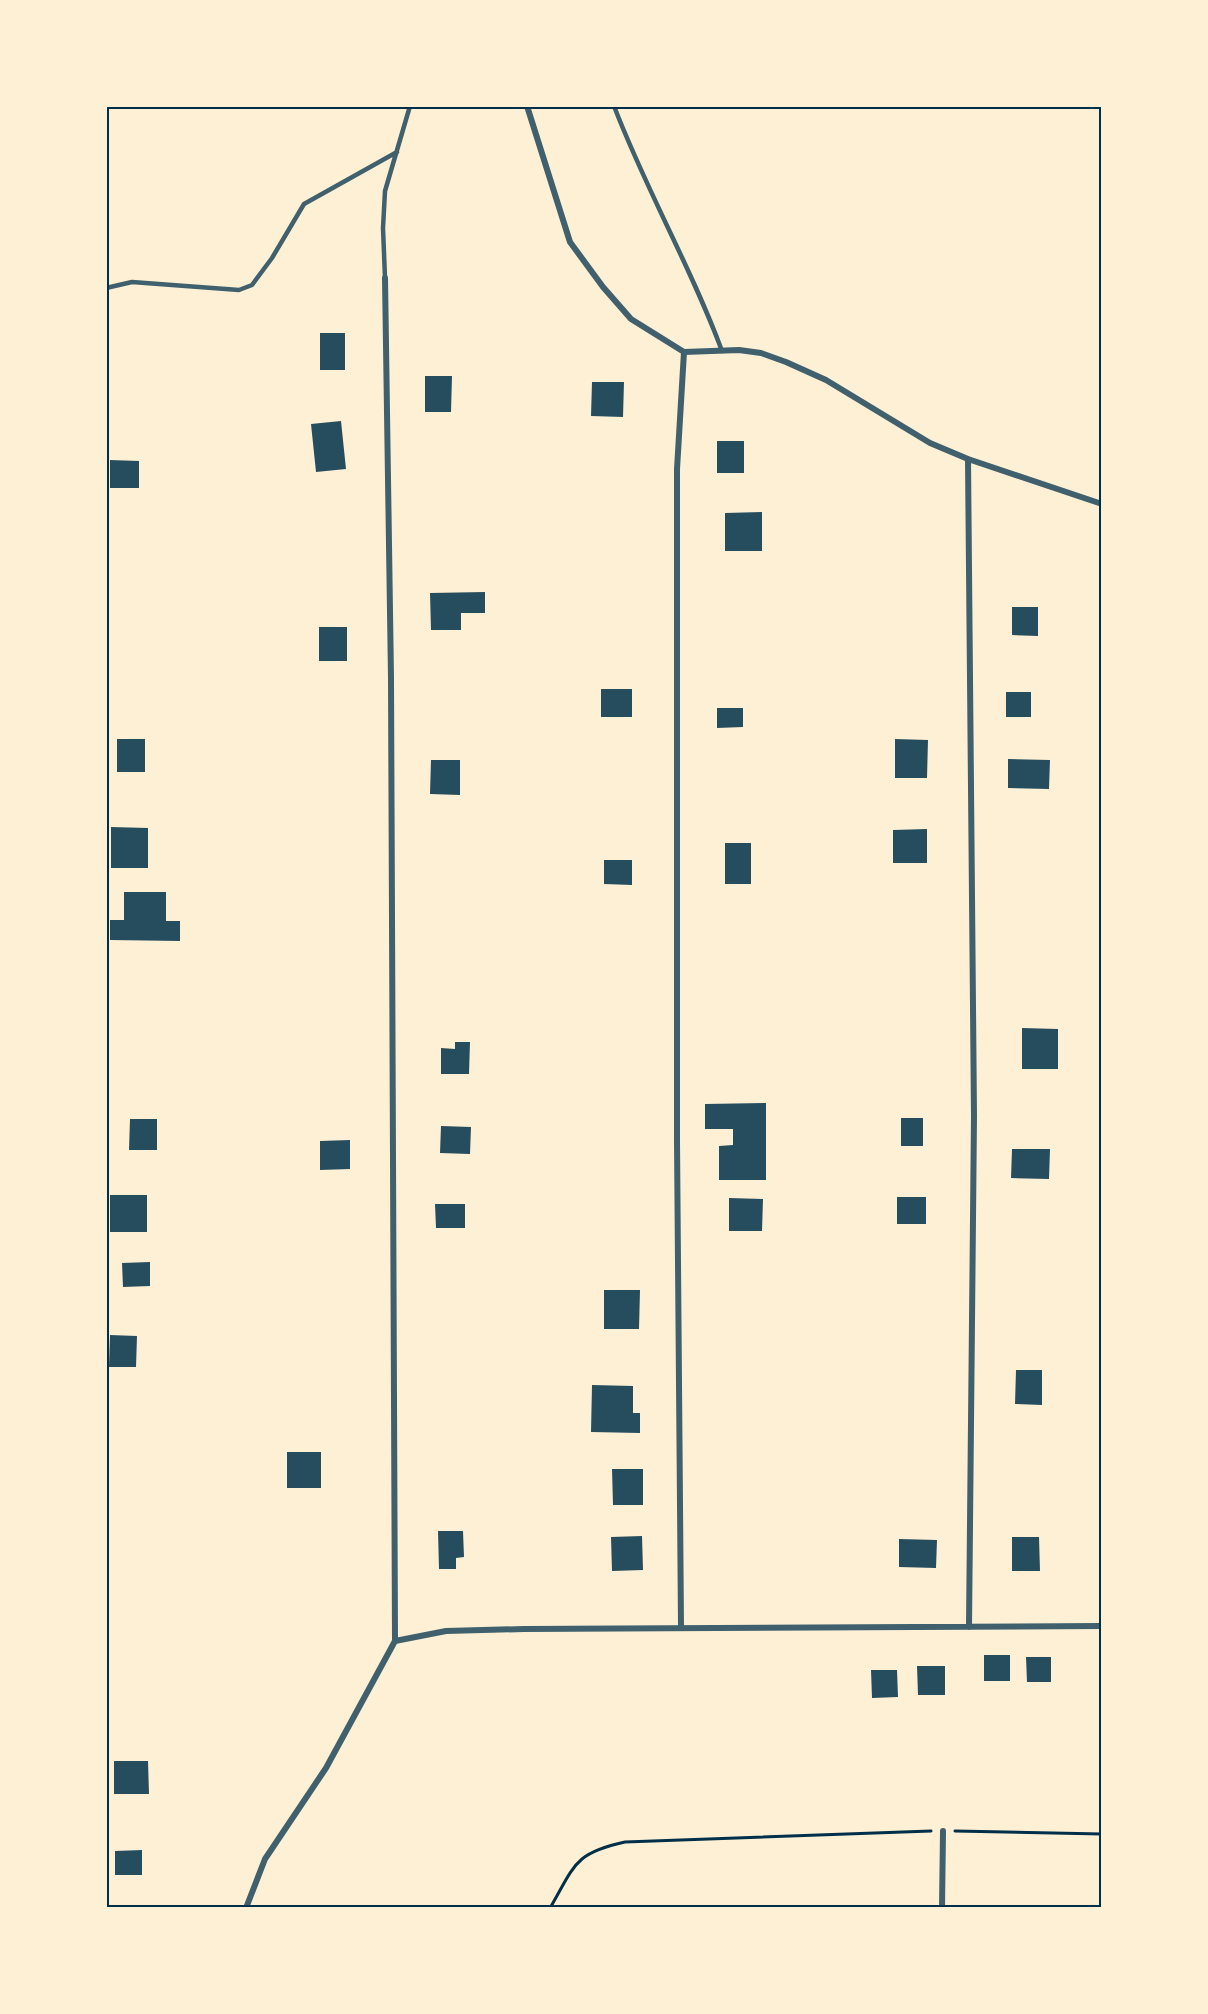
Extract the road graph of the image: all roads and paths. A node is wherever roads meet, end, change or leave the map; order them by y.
1 (410, 106) edge
2 (527, 106) edge
3 (614, 106) edge
4 (397, 152) junction
5 (385, 278) joint
6 (106, 288) edge
7 (722, 351) junction
8 (684, 352) junction
9 (968, 459) junction
10 (1101, 504) edge
11 (681, 1626) junction
12 (1101, 1626) edge
13 (969, 1627) junction
14 (395, 1641) junction
15 (943, 1831) junction
16 (1101, 1834) edge
17 (246, 1908) edge
18 (550, 1908) edge
19 (942, 1908) edge

1 - 4 lane
2 - 8 street
3 - 7 lane
4 - 5 lane
4 - 6 lane
5 - 14 street
7 - 8 street
7 - 9 street
8 - 11 street
9 - 10 street
9 - 13 street
11 - 13 street
11 - 14 street
12 - 13 street
14 - 17 street
15 - 16 path
15 - 18 path
15 - 19 street

